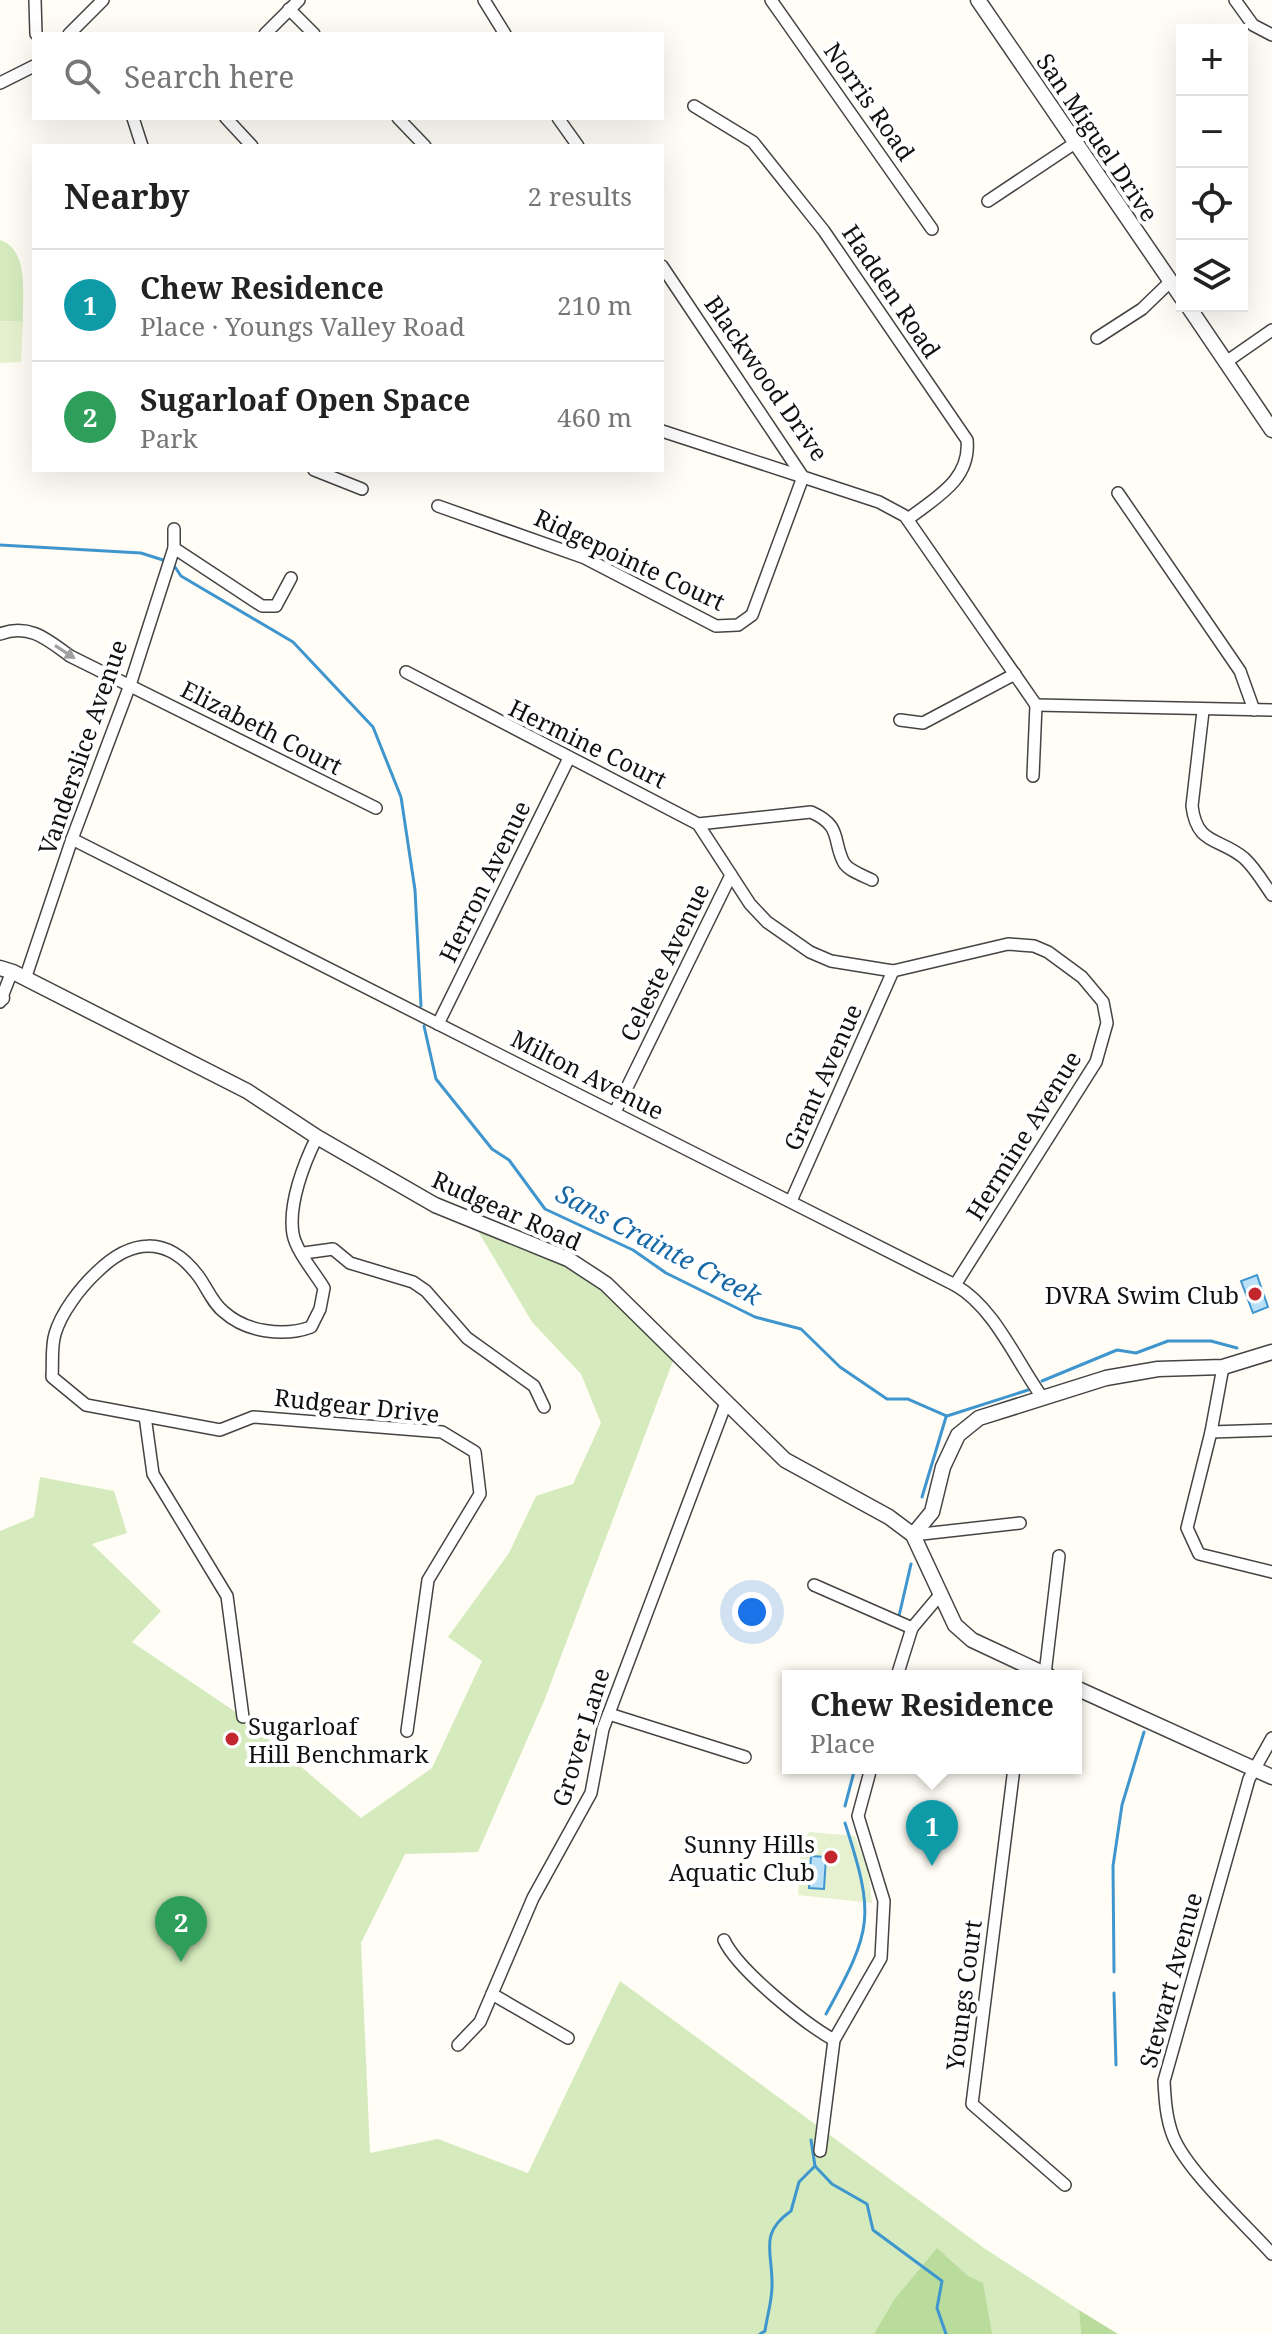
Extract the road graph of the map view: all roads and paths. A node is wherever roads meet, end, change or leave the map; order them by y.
1 (35, 0) edge
2 (103, 0) edge
3 (299, 0) edge
4 (484, 0) edge
5 (771, 0) edge
6 (978, 0) edge
7 (1235, 0) edge
8 (289, 9) junction
9 (36, 32) edge
10 (71, 32) edge
11 (267, 32) edge
12 (312, 32) edge
13 (504, 32) edge
14 (1272, 35) edge
15 (32, 67) edge
16 (0, 83) edge
17 (694, 106) dead end
18 (134, 120) edge
19 (228, 120) edge
20 (400, 120) edge
21 (559, 120) edge
22 (1075, 143) junction
23 (141, 144) edge
24 (250, 144) edge
25 (423, 144) edge
26 (577, 144) edge
27 (988, 201) dead end
28 (932, 229) dead end
29 (666, 279) edge
30 (1171, 281) junction
31 (1176, 289) edge
32 (1192, 312) edge
33 (1272, 330) edge
34 (1097, 338) dead end
35 (1226, 362) junction
36 (1272, 430) edge
37 (664, 432) edge
38 (319, 472) edge
39 (803, 477) junction
40 (362, 489) dead end
41 (1118, 493) dead end
42 (438, 506) dead end
43 (908, 519) junction
44 (174, 529) dead end
45 (174, 548) junction
46 (291, 578) dead end
47 (0, 634) edge
48 (406, 672) dead end
49 (1015, 674) junction
50 (130, 685) junction
51 (1036, 705) junction
52 (1254, 710) junction
53 (1272, 710) edge
54 (1203, 711) junction
55 (900, 720) dead end
56 (569, 758) junction
57 (1033, 776) dead end
58 (376, 808) dead end
59 (698, 824) junction
60 (72, 839) junction
61 (731, 875) junction
62 (872, 880) dead end
63 (1272, 895) edge
64 (893, 971) junction
65 (3, 975) edge
66 (25, 979) junction
67 (1, 998) edge
68 (438, 1024) junction
69 (615, 1112) junction
70 (317, 1137) junction
71 (791, 1201) junction
72 (304, 1253) junction
73 (955, 1285) junction
74 (1272, 1352) edge
75 (1223, 1367) junction
76 (1042, 1397) junction
77 (726, 1403) junction
78 (544, 1407) dead end
79 (145, 1416) junction
80 (1272, 1430) edge
81 (1211, 1432) junction
82 (1020, 1523) dead end
83 (913, 1535) junction
84 (1059, 1556) dead end
85 (1272, 1572) edge
86 (814, 1585) dead end
87 (939, 1596) junction
88 (912, 1628) junction
89 (899, 1670) edge
90 (1024, 1670) edge
91 (1048, 1670) edge
92 (1082, 1691) edge
93 (609, 1714) junction
94 (243, 1717) dead end
95 (407, 1731) dead end
96 (1272, 1738) edge
97 (745, 1757) dead end
98 (1255, 1770) junction
99 (869, 1774) edge
100 (1013, 1774) edge
101 (1272, 1777) edge
102 (724, 1940) dead end
103 (492, 1994) junction
104 (568, 2038) dead end
105 (834, 2040) junction
106 (458, 2045) dead end
107 (820, 2151) dead end
108 (1065, 2185) dead end
109 (1272, 2254) edge

1 - 9 street
2 - 10 street
3 - 8 street
4 - 13 street
5 - 28 street, Norris Road
6 - 22 street, San Miguel Drive
7 - 14 street
8 - 11 street
8 - 12 street
15 - 16 street
17 - 43 street, Hadden Road
18 - 23 street
19 - 24 street
20 - 25 street
21 - 26 street
22 - 27 street
22 - 30 street, San Miguel Drive
29 - 39 street, Blackwood Drive
30 - 31 street, San Miguel Drive
30 - 34 street
32 - 35 street
33 - 35 street
35 - 36 street
37 - 39 street
38 - 40 street
39 - 42 street, Ridgepointe Court
39 - 43 street, Blackwood Drive
41 - 52 street
43 - 49 street, Blackwood Drive
44 - 45 street, Vanderslice Avenue
45 - 46 street
45 - 50 street, Vanderslice Avenue
47 -> 50 street, Elizabeth Court
48 - 56 street, Hermine Court
49 - 51 street, Blackwood Drive
49 - 55 street
50 - 58 street, Elizabeth Court
50 - 60 street, Vanderslice Avenue
51 - 54 street
51 - 57 street
52 - 53 street
52 - 54 street
54 - 63 street
56 - 59 street, Hermine Court
56 - 68 street, Herron Avenue
59 - 61 street, Hermine Court
59 - 62 street
60 - 66 street, Vanderslice Avenue
60 - 68 street, Milton Avenue
61 - 64 street, Hermine Avenue
61 - 69 street, Celeste Avenue
64 - 71 street, Grant Avenue
64 - 73 street, Hermine Avenue
65 - 66 street, Rudgear Road
65 - 67 street
66 - 70 street, Rudgear Road
68 - 69 street, Milton Avenue
69 - 71 street, Milton Avenue
70 - 72 street, Rudgear Drive
70 - 77 street, Rudgear Road
71 - 73 street, Milton Avenue
72 - 78 street
72 - 79 street, Rudgear Drive
73 - 76 street, Milton Avenue
74 - 75 street
75 - 76 street
75 - 81 street
76 - 83 street
77 - 83 street, Rudgear Road
77 - 93 street, Grover Lane
79 - 94 street
79 - 95 street, Rudgear Drive
80 - 81 street
81 - 85 street
82 - 83 street
83 - 87 street
84 - 91 street
86 - 88 street
87 - 88 street
87 - 90 street
88 - 89 street
92 - 98 street
93 - 97 street
93 - 103 street, Grover Lane
96 - 98 street, Stewart Avenue
98 - 101 street
98 - 109 street, Stewart Avenue
99 - 105 street
100 - 108 street, Youngs Court
102 - 105 street
103 - 104 street
103 - 106 street, Grover Lane
105 - 107 street

